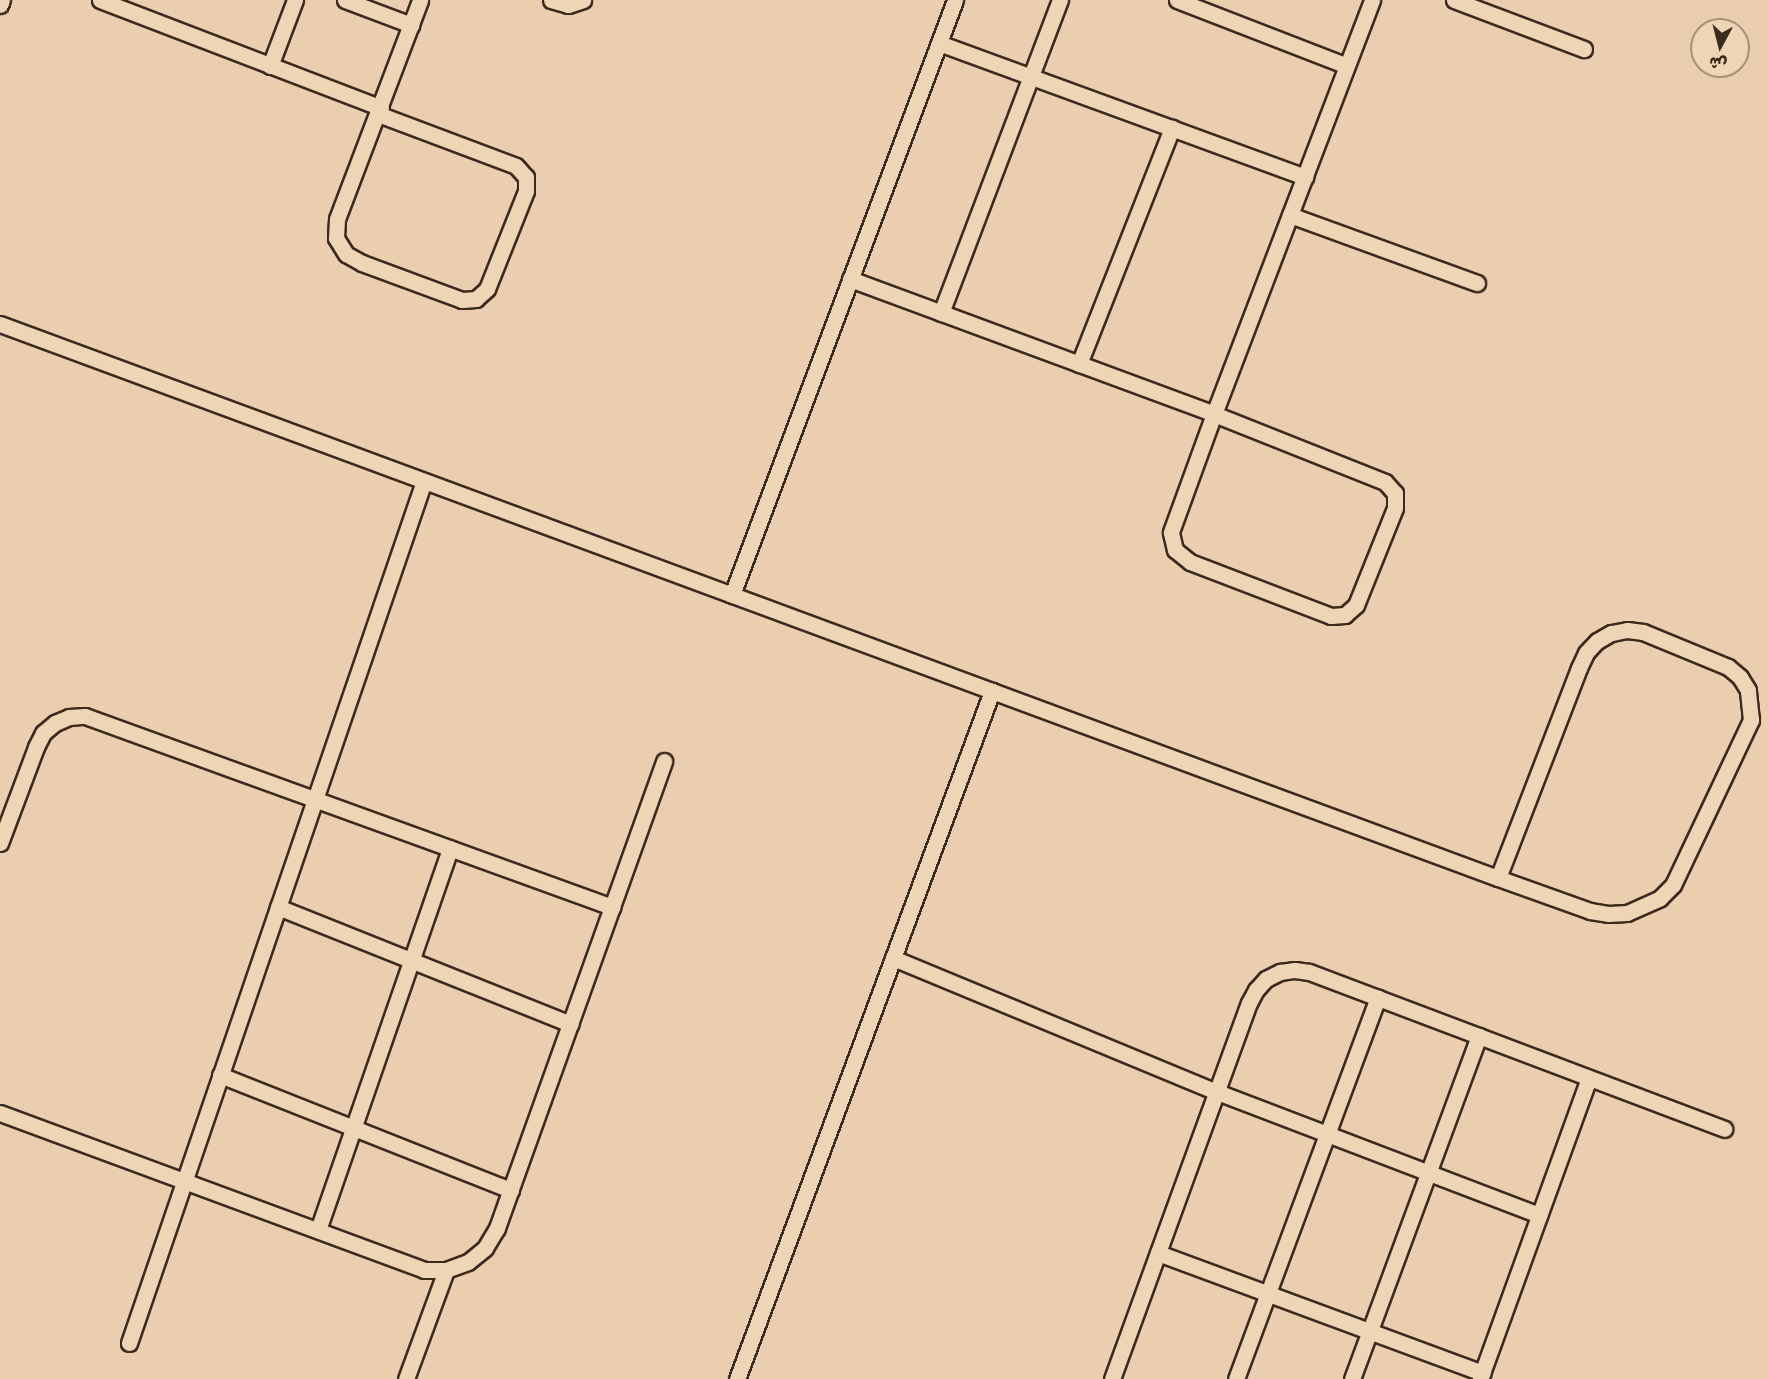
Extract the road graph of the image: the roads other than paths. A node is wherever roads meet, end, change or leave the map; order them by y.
1 (2, 0) edge
2 (295, 0) edge
3 (345, 0) edge
4 (420, 0) edge
5 (551, 0) edge
6 (583, 0) edge
7 (955, 0) edge
8 (1060, 0) edge
9 (1177, 0) edge
10 (1372, 0) edge
11 (1454, 0) edge
12 (110, 2) edge
13 (0, 5) edge
14 (411, 25) junction
15 (939, 43) junction
16 (1584, 50) dead end
17 (270, 66) junction
18 (1347, 66) junction
19 (1031, 77) junction
20 (379, 111) junction
21 (1173, 128) junction
22 (1305, 177) junction
23 (1290, 214) junction
24 (850, 279) junction
25 (1477, 283) dead end
26 (941, 313) junction
27 (0, 324) edge
28 (1079, 364) junction
29 (1214, 414) junction
30 (424, 481) junction
31 (732, 595) junction
32 (992, 691) junction
33 (664, 761) dead end
34 (315, 799) junction
35 (0, 843) edge
36 (450, 848) junction
37 (1498, 878) junction
38 (278, 907) junction
39 (612, 907) junction
40 (893, 958) junction
41 (411, 961) junction
42 (1378, 998) junction
43 (570, 1024) junction
44 (1479, 1036) junction
45 (220, 1075) junction
46 (1588, 1077) junction
47 (1217, 1092) junction
48 (0, 1113) edge
49 (353, 1127) junction
50 (1724, 1129) dead end
51 (1328, 1134) junction
52 (1428, 1173) junction
53 (184, 1180) junction
54 (511, 1190) junction
55 (1539, 1215) junction
56 (318, 1230) junction
57 (1158, 1253) junction
58 (446, 1270) junction
59 (1268, 1294) junction
60 (1369, 1331) junction
61 (129, 1343) dead end
62 (1481, 1376) edge
63 (406, 1379) edge
64 (737, 1379) edge
65 (1112, 1379) edge
66 (1236, 1379) edge
67 (1352, 1379) edge

1 - 13 lane
2 - 17 lane
3 - 14 lane
4 - 14 lane
5 - 6 lane
7 - 15 lane
8 - 19 lane
9 - 18 lane
10 - 18 lane
11 - 16 lane
12 - 17 lane
14 - 20 lane
15 - 19 lane
15 - 24 lane
17 - 20 lane
18 - 22 lane
19 - 21 lane
19 - 26 lane
20 - 20 lane
21 - 22 lane
21 - 28 lane
22 - 23 lane
23 - 25 lane
23 - 29 lane
24 - 26 lane
24 - 31 lane
26 - 28 lane
27 - 30 lane
28 - 29 lane
29 - 29 lane
30 - 31 lane
30 - 34 lane
31 - 32 lane
32 - 37 lane
32 - 40 lane
33 - 39 lane
34 - 35 lane
34 - 36 lane
34 - 38 lane
36 - 39 lane
36 - 41 lane
37 - 37 lane
38 - 41 lane
38 - 45 lane
39 - 43 lane
40 - 47 lane
40 - 64 lane
41 - 43 lane
41 - 49 lane
42 - 44 lane
42 - 47 lane
42 - 51 lane
43 - 54 lane
44 - 46 lane
44 - 52 lane
45 - 49 lane
45 - 53 lane
46 - 50 lane
46 - 55 lane
47 - 51 lane
47 - 57 lane
48 - 53 lane
49 - 54 lane
49 - 56 lane
51 - 52 lane
51 - 59 lane
52 - 55 lane
52 - 60 lane
53 - 56 lane
53 - 61 lane
54 - 58 lane
55 - 62 lane
56 - 58 lane
57 - 59 lane
57 - 65 lane
58 - 63 lane
59 - 60 lane
59 - 66 lane
60 - 62 lane
60 - 67 lane

